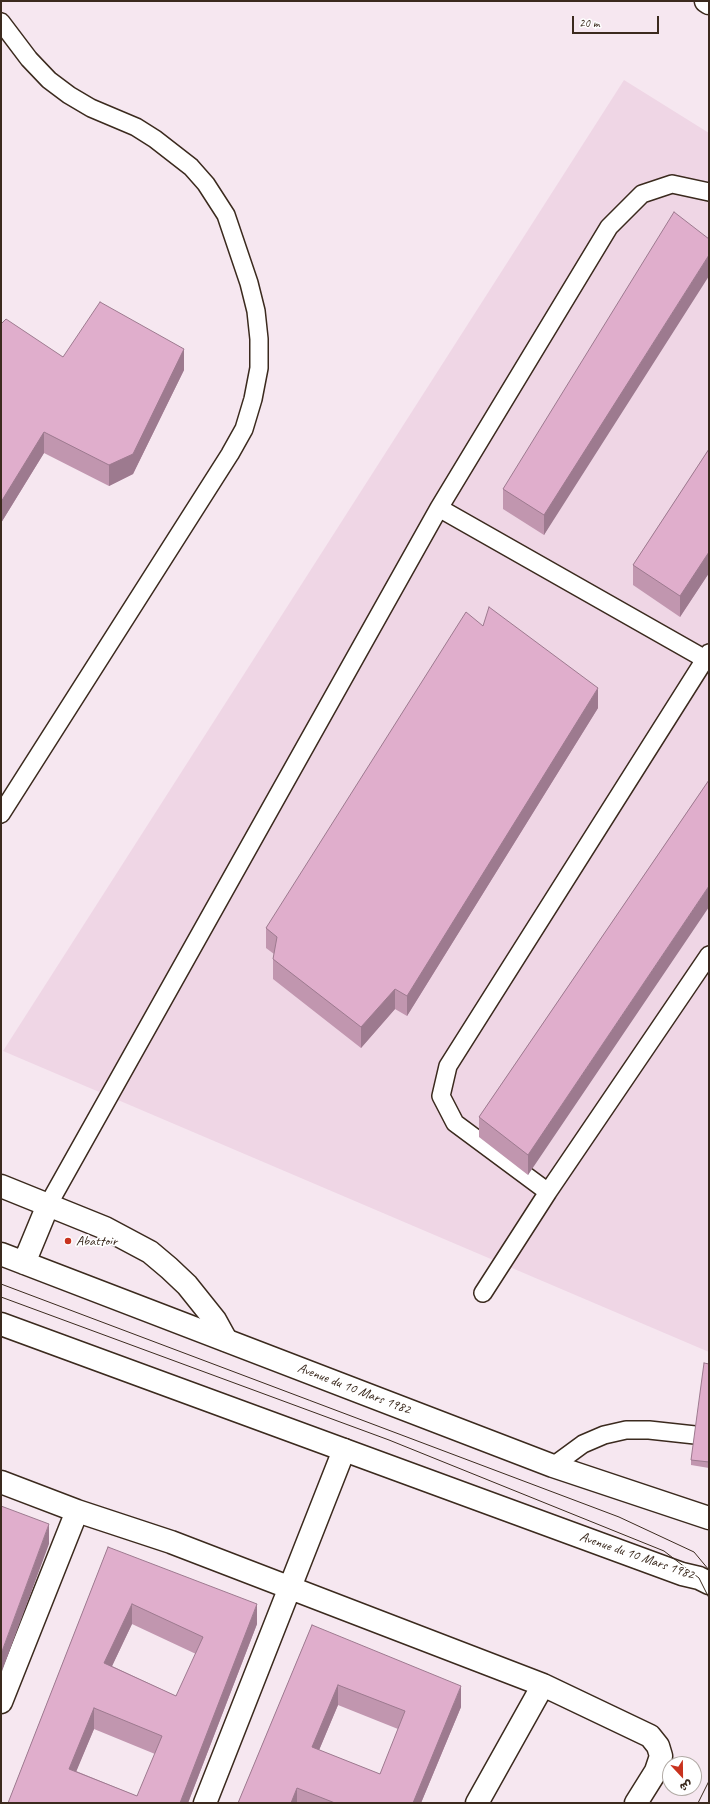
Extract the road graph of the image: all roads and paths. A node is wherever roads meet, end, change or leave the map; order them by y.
1 (706, 1) edge
2 (709, 3) edge
3 (1, 22) edge
4 (709, 192) edge
5 (439, 508) junction
6 (707, 656) edge
7 (1, 814) edge
8 (709, 955) edge
9 (1, 1186) edge
10 (548, 1192) junction
11 (48, 1205) junction
12 (1, 1254) edge
13 (24, 1263) junction
14 (483, 1293) dead end
15 (1, 1324) edge
16 (226, 1340) junction
17 (695, 1435) edge
18 (344, 1450) junction
19 (553, 1466) junction
20 (1, 1482) edge
21 (77, 1511) junction
22 (709, 1518) edge
23 (709, 1583) edge
24 (290, 1588) junction
25 (543, 1685) junction
26 (1, 1702) edge
27 (205, 1803) edge
28 (477, 1803) edge
29 (636, 1803) edge

1 - 2 street
3 - 7 lane
4 - 5 lane
5 - 6 lane
5 - 11 lane
6 - 10 lane
8 - 10 lane
9 - 11 street
10 - 14 lane
11 - 13 street
11 - 16 street
12 - 13 street, Avenue du 10 Mars 1982
13 - 16 street, Avenue du 10 Mars 1982
15 - 18 street, Avenue du 10 Mars 1982
16 - 19 street, Avenue du 10 Mars 1982
17 - 19 lane
18 - 23 street, Avenue du 10 Mars 1982
18 - 24 street
19 - 22 street, Avenue du 10 Mars 1982
20 - 21 street
21 - 24 street
21 - 26 street
24 - 25 street
24 - 27 street
25 - 28 street
25 - 29 street

